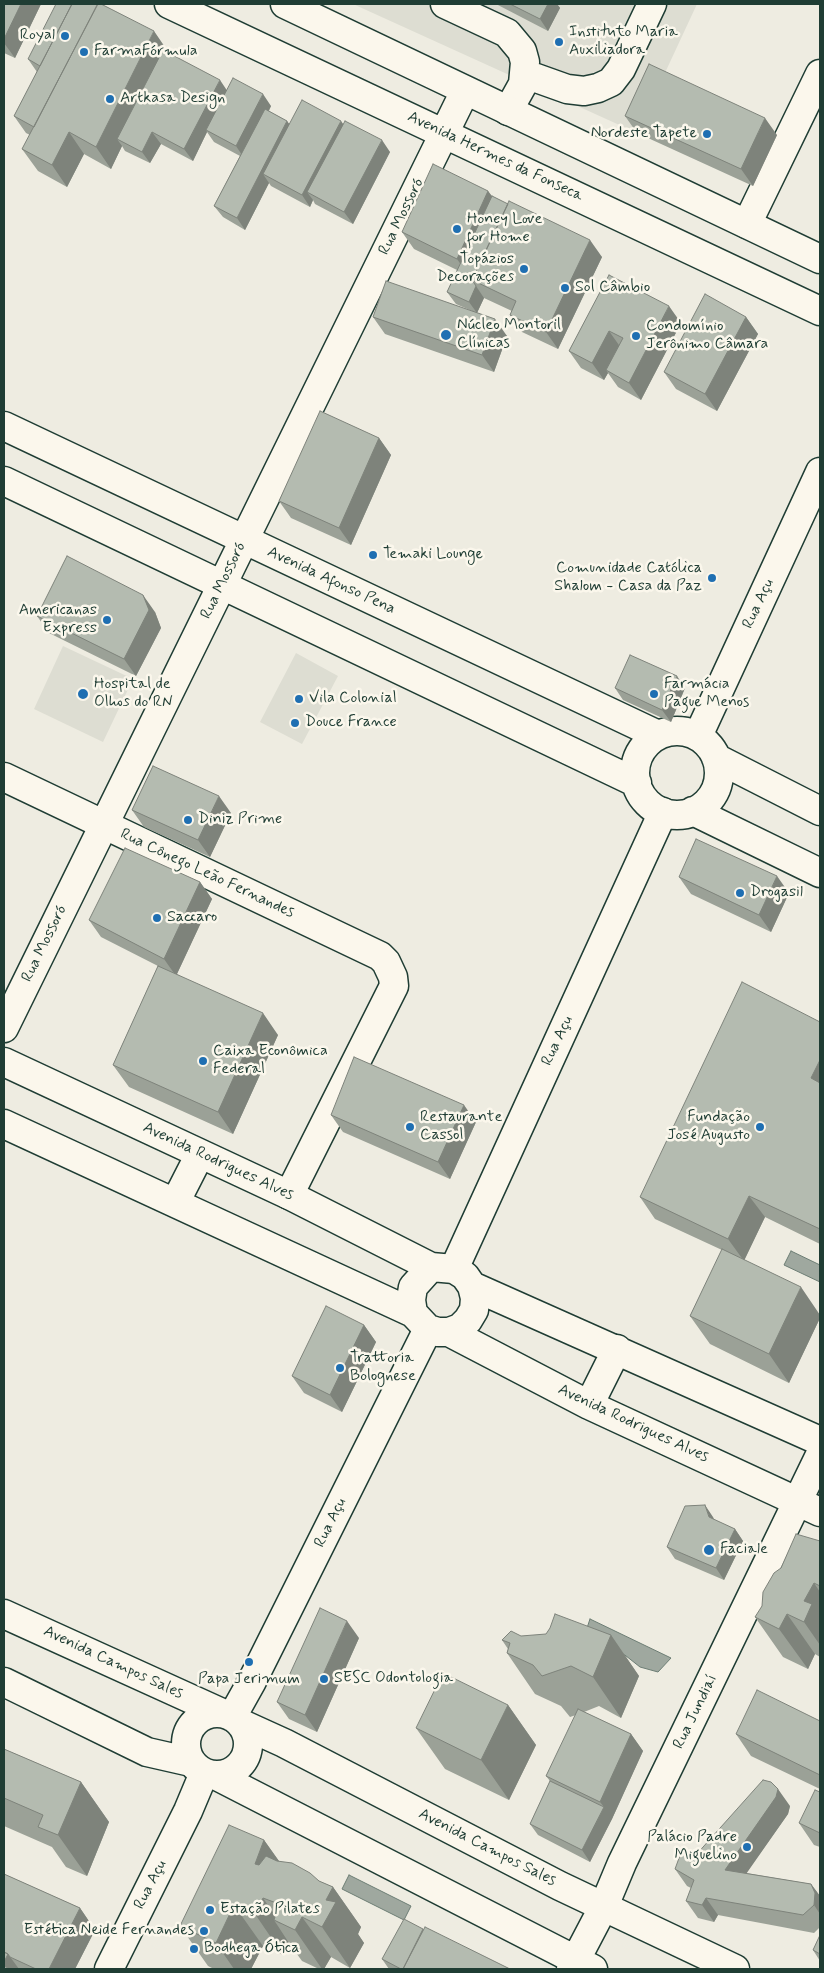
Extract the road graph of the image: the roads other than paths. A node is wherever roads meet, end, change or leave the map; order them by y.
1 (169, 4) edge
2 (285, 4) edge
3 (445, 4) edge
4 (652, 4) edge
5 (525, 74) junction
6 (820, 74) edge
7 (465, 91) junction
8 (508, 111) junction
9 (444, 133) junction
10 (748, 224) junction
11 (820, 259) edge
12 (820, 311) edge
13 (4, 426) edge
14 (820, 472) edge
15 (4, 480) edge
16 (244, 540) junction
17 (222, 583) junction
18 (658, 735) junction
19 (698, 736) junction
20 (716, 758) junction
21 (4, 777) edge
22 (637, 783) junction
23 (693, 811) junction
24 (820, 811) edge
25 (663, 812) junction
26 (104, 824) junction
27 (820, 873) edge
28 (4, 1028) edge
29 (4, 1062) edge
30 (4, 1124) edge
31 (200, 1154) junction
32 (289, 1195) junction
33 (175, 1203) junction
34 (452, 1274) junction
35 (430, 1325) junction
36 (616, 1349) junction
37 (589, 1406) junction
38 (820, 1441) edge
39 (820, 1455) edge
40 (809, 1507) edge
41 (4, 1614) edge
42 (4, 1682) edge
43 (231, 1718) junction
44 (204, 1771) junction
45 (604, 1906) junction
46 (580, 1966) edge
47 (109, 1969) edge
48 (735, 1969) edge

1 - 9 main road, Avenida Hermes da Fonseca
2 - 7 main road
3 - 5 main road
4 - 5 main road
5 - 8 main road
6 - 10 main road
7 - 8 main road
7 - 9 main road, Rua Mossoró
8 - 10 main road
9 - 12 main road, Avenida Hermes da Fonseca
9 - 16 main road, Rua Mossoró
10 - 11 main road
13 - 16 main road, Avenida Afonso Pena
14 - 19 main road, Rua Açu
15 - 17 main road
16 - 17 main road, Rua Mossoró
16 - 18 main road, Avenida Afonso Pena
17 - 22 main road
17 - 26 main road, Rua Mossoró
18 - 19 main road
18 - 22 main road
19 - 20 main road
20 - 23 main road
20 - 24 main road
21 - 26 main road, Rua Cônego Leão Fernandes
22 - 25 main road
23 - 25 main road
23 - 27 main road
25 - 34 main road, Rua Açu
26 - 28 main road, Rua Mossoró
26 - 32 main road, Rua Cônego Leão Fernandes
29 - 31 main road, Avenida Rodrigues Alves
30 - 33 main road, Avenida Rodrigues Alves
31 - 32 main road, Avenida Rodrigues Alves
31 - 33 main road
32 - 34 main road, Avenida Rodrigues Alves
33 - 35 main road, Avenida Rodrigues Alves
34 - 35 main road
34 - 35 main road
34 - 36 main road, Avenida Rodrigues Alves
35 - 37 main road, Avenida Rodrigues Alves
35 - 43 main road, Rua Açu
36 - 37 main road
36 - 38 main road, Avenida Rodrigues Alves
37 - 40 main road, Avenida Rodrigues Alves
39 - 40 main road, Rua Jundiaí
40 - 45 main road, Rua Jundiaí
41 - 43 main road, Avenida Campos Sales
42 - 44 main road
43 - 44 main road
43 - 44 main road
43 - 45 main road, Avenida Campos Sales
44 - 46 main road
44 - 47 main road, Rua Açu
45 - 46 main road, Rua Jundiaí
45 - 48 main road, Avenida Campos Sales

